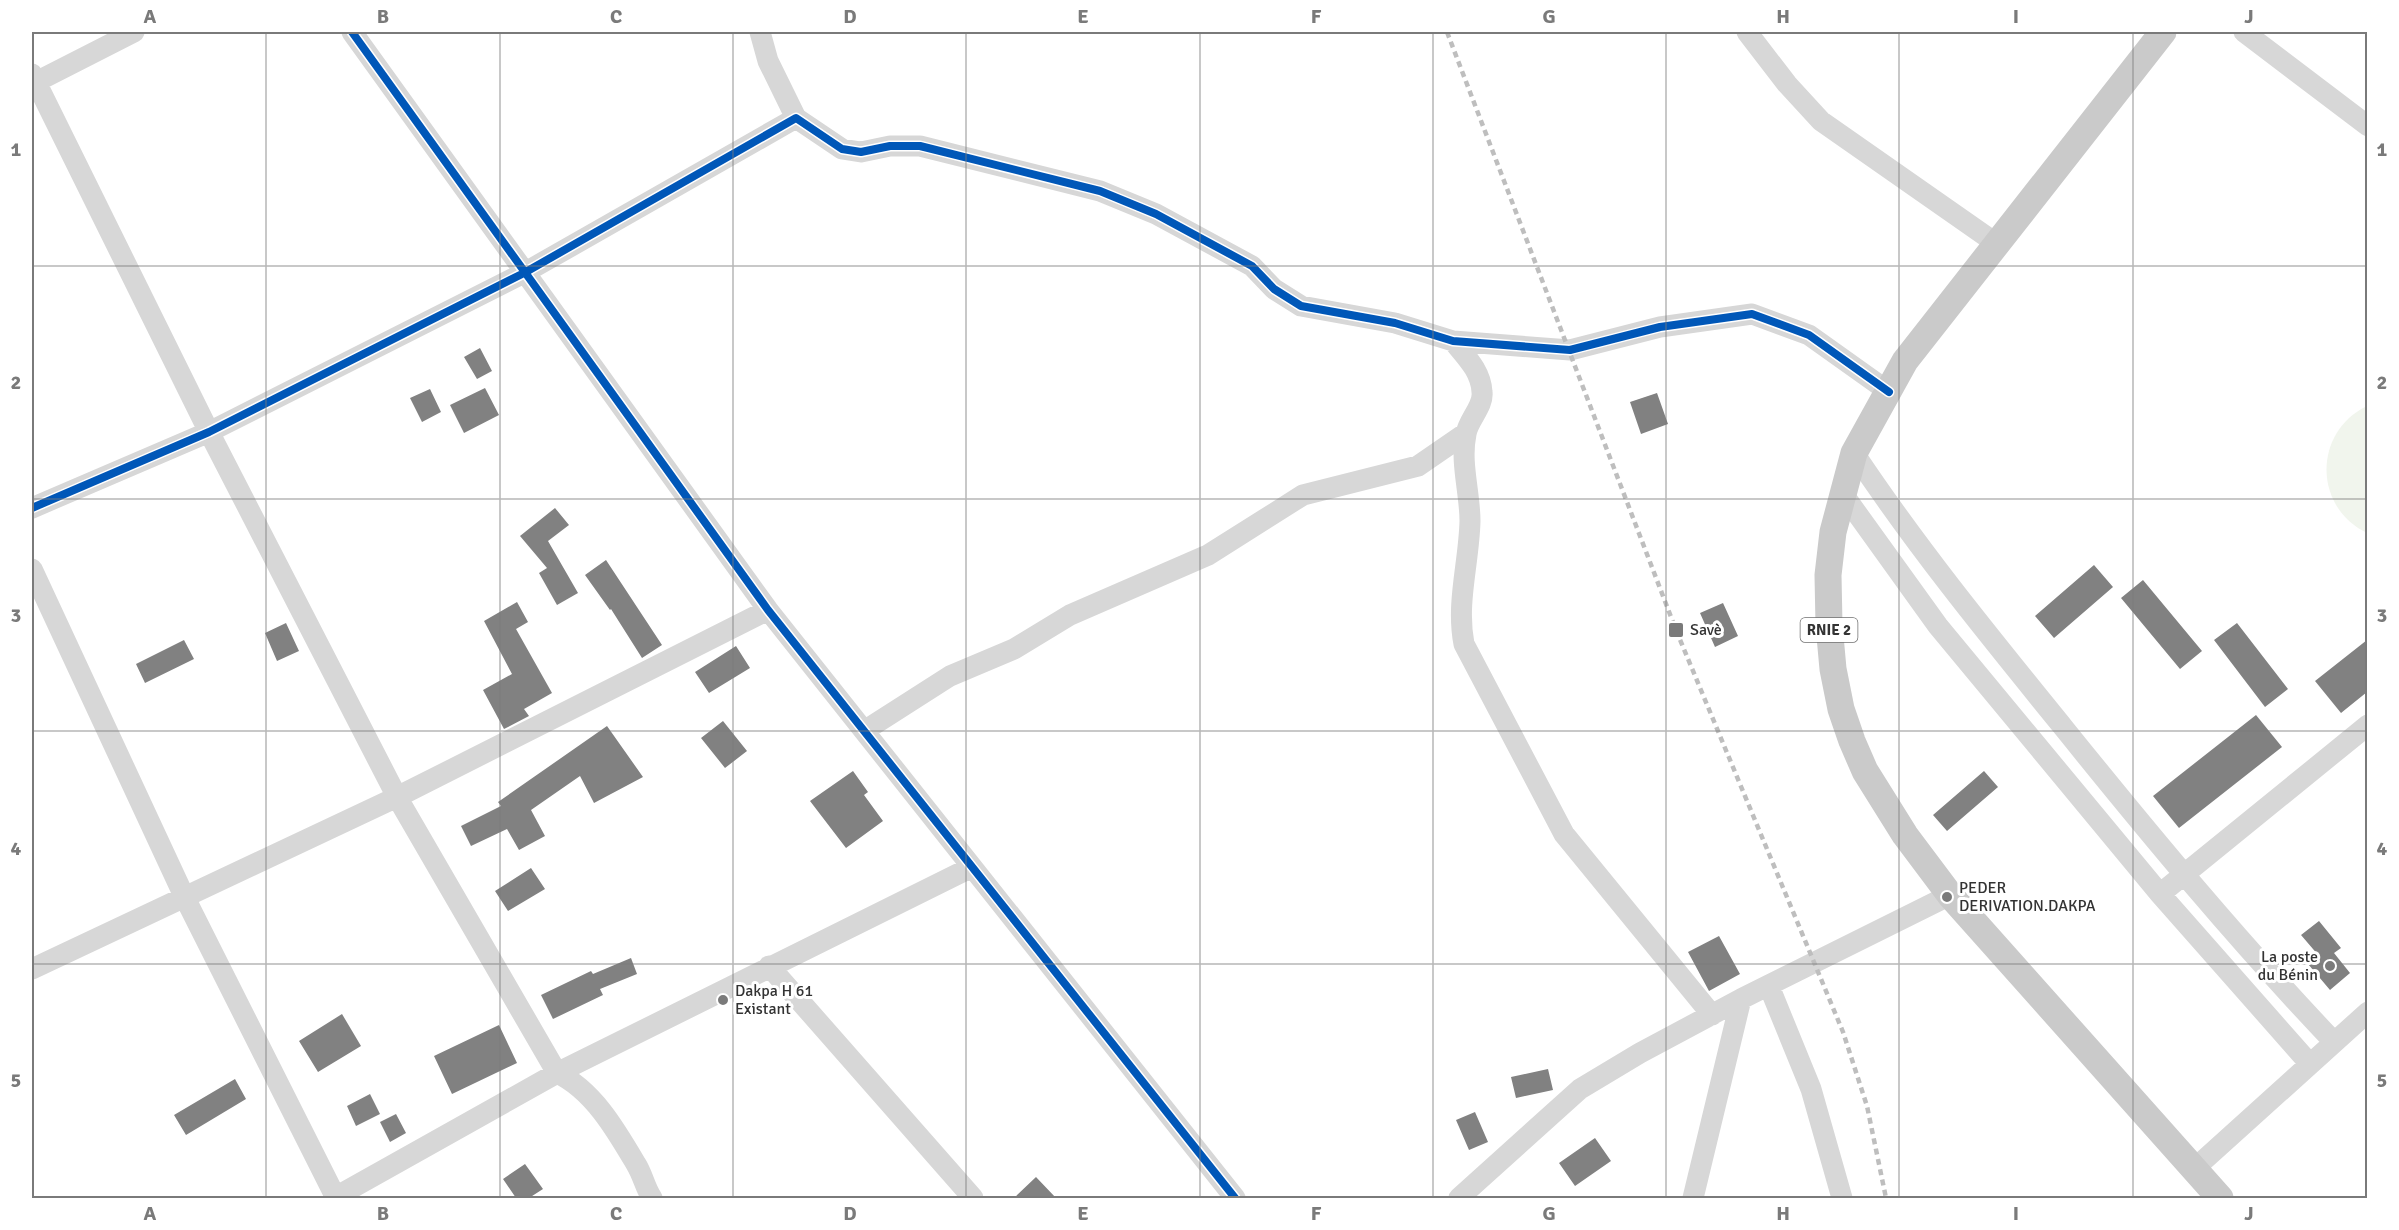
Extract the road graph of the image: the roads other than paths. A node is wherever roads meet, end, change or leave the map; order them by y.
1 (134, 32) edge
2 (352, 32) edge
3 (760, 32) edge
4 (1747, 32) edge
5 (2163, 32) edge
6 (2244, 32) edge
7 (33, 80) edge
8 (796, 118) junction
9 (2367, 126) edge
10 (1997, 244) junction
11 (524, 273) junction
12 (1453, 341) junction
13 (1889, 392) junction
14 (209, 432) junction
15 (1466, 434) junction
16 (1854, 453) junction
17 (1843, 494) junction
18 (32, 508) edge
19 (32, 569) edge
20 (768, 610) junction
21 (2367, 725) edge
22 (864, 731) junction
23 (397, 797) junction
24 (972, 867) junction
25 (2183, 875) junction
26 (2160, 894) junction
27 (1950, 895) junction
28 (184, 896) junction
29 (769, 966) junction
30 (32, 969) edge
31 (1769, 986) junction
32 (1741, 999) junction
33 (2367, 1012) edge
34 (1712, 1015) junction
35 (2334, 1042) junction
36 (2310, 1064) junction
37 (557, 1073) junction
38 (2194, 1169) junction
39 (335, 1198) edge
40 (652, 1198) edge
41 (973, 1198) edge
42 (1235, 1198) edge
43 (1459, 1198) edge
44 (1693, 1198) edge
45 (1842, 1198) edge
46 (2220, 1198) edge

1 - 7 street
2 - 11 street
3 - 8 street
4 - 10 street
5 - 10 main road, RNIE 2
6 - 9 street
7 - 14 street
8 - 11 street
8 - 12 street
10 - 13 main road, RNIE 2
11 - 14 street
11 - 20 street
12 - 13 street
12 - 15 street
13 - 16 main road, RNIE 2
14 - 18 street
14 - 23 street
15 - 22 street
15 - 34 street
16 - 17 main road, RNIE 2
16 - 25 street
17 - 26 street
17 - 27 main road, RNIE 2
19 - 28 street
20 - 22 street
20 - 23 street
21 - 25 street
22 - 24 street
23 - 28 street
23 - 37 street
24 - 29 street
24 - 42 street
25 - 26 street
25 - 35 street
26 - 36 street
27 - 31 street
27 - 38 main road, RNIE 2
28 - 30 street
28 - 39 street
29 - 37 street
29 - 41 street
31 - 32 street
31 - 45 street
32 - 34 street
32 - 44 street
33 - 35 street
34 - 43 street
35 - 36 street
36 - 38 street
37 - 39 street
37 - 40 street
38 - 46 main road, RNIE 2

